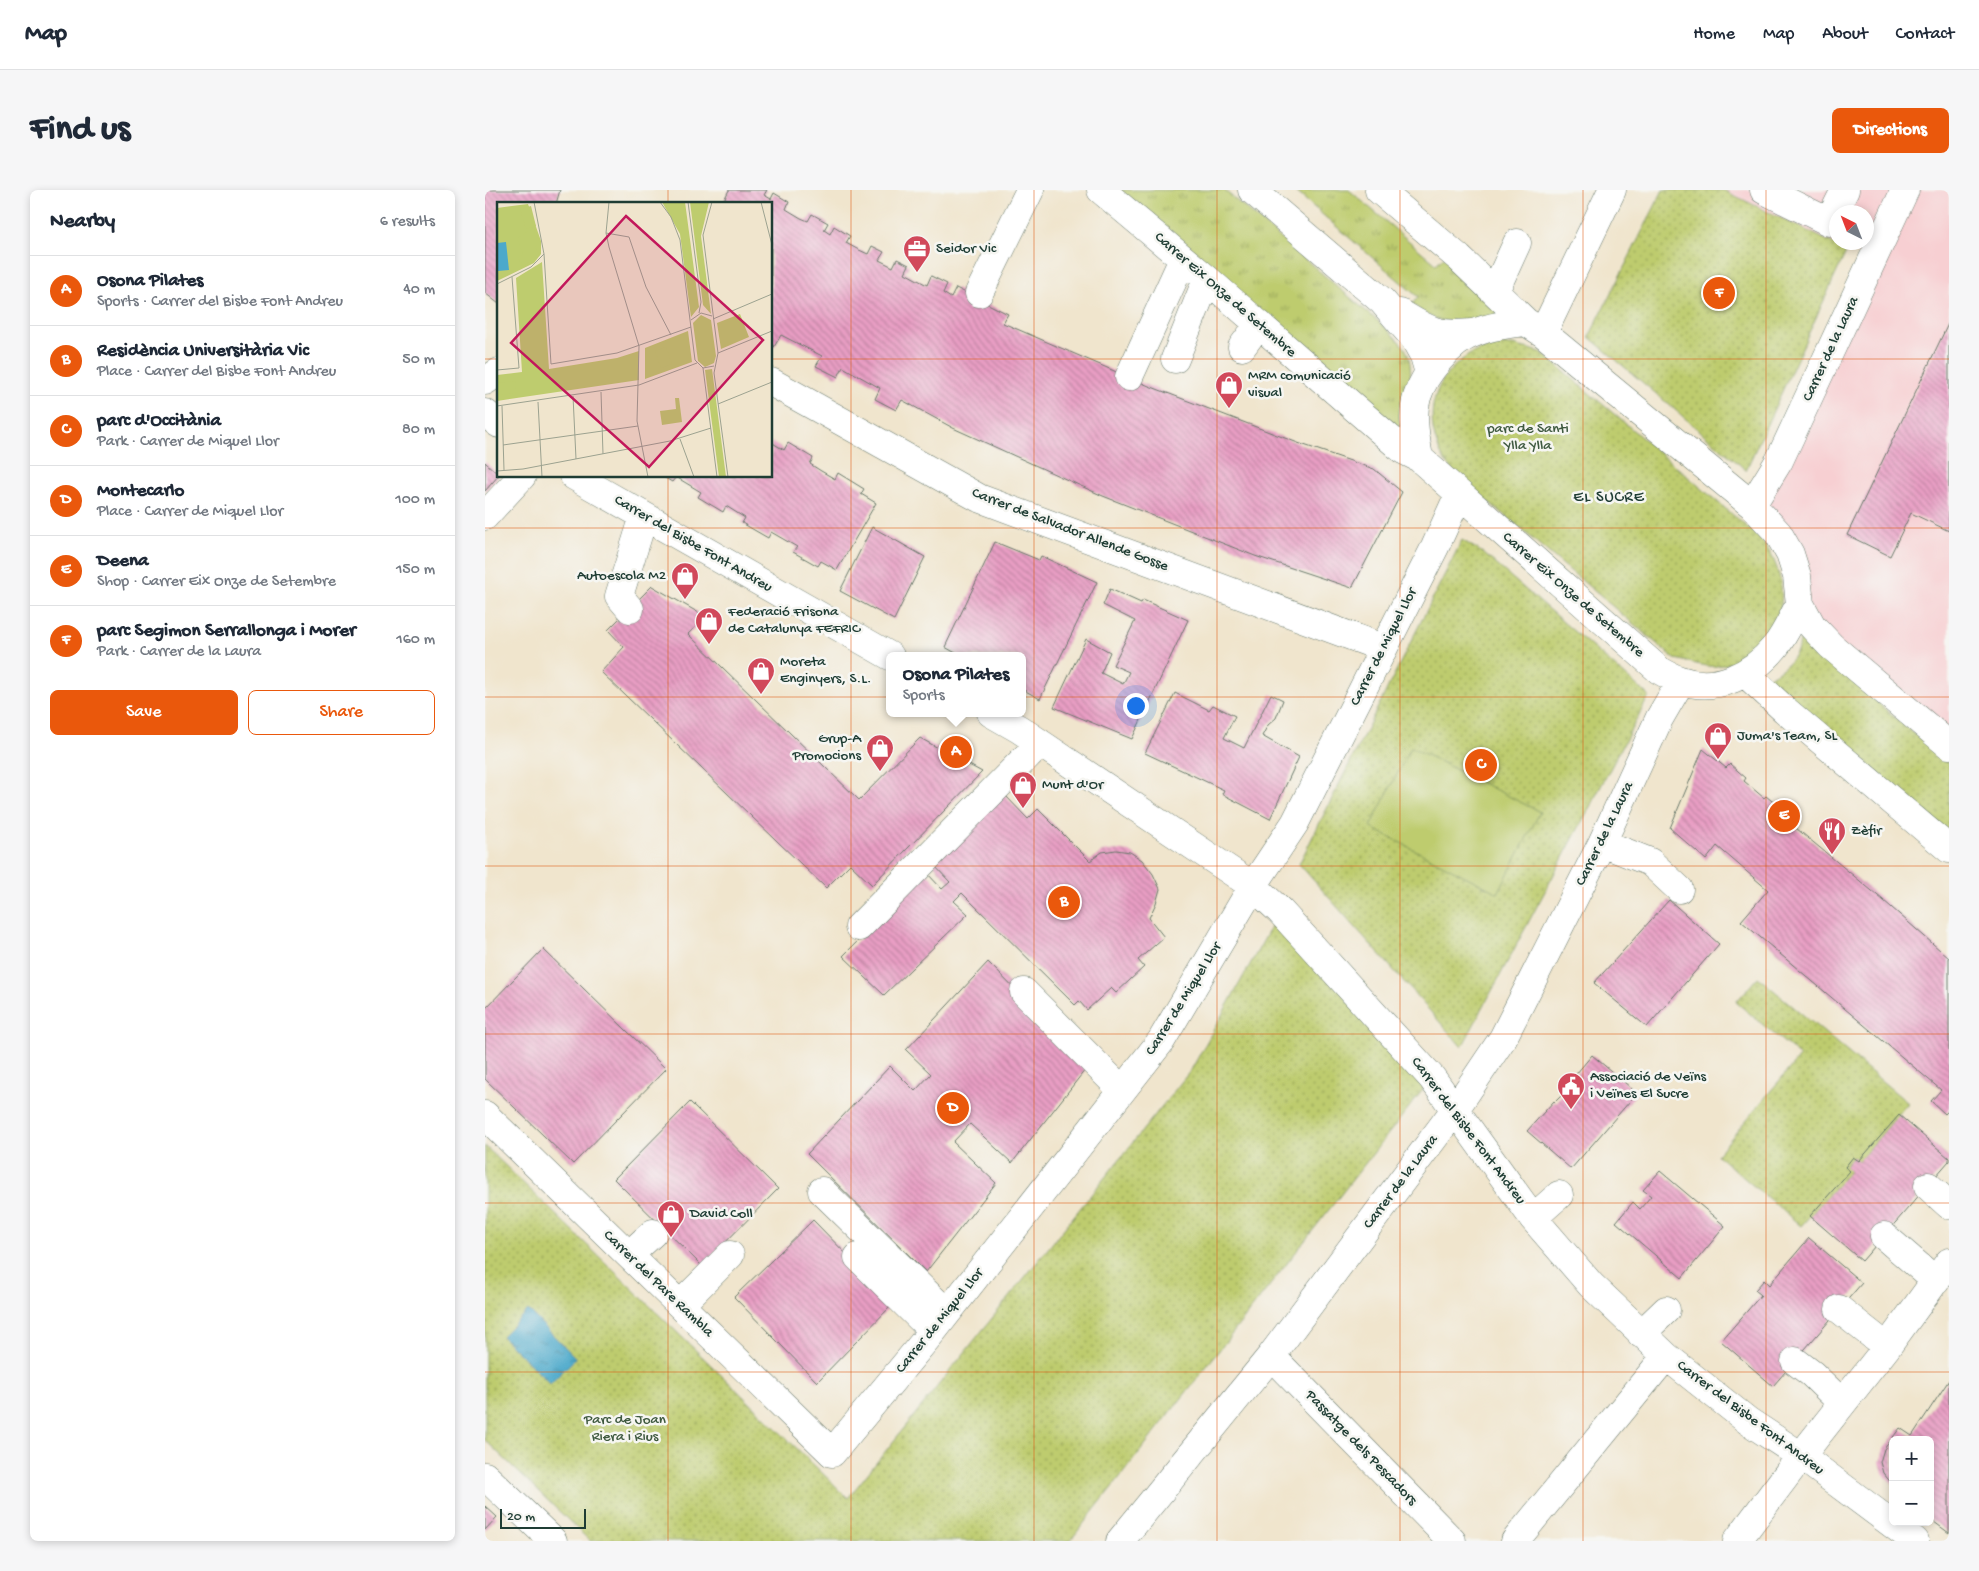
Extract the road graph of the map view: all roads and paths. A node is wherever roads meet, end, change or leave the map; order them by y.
1 (1030, 190) edge
2 (1101, 190) edge
3 (1252, 190) edge
4 (1379, 190) edge
5 (1612, 190) edge
6 (1764, 190) edge
7 (1845, 190) edge
8 (1905, 190) edge
9 (1517, 243) dead end
10 (1183, 259) junction
11 (1207, 279) junction
12 (1495, 291) junction
13 (979, 293) dead end
14 (1382, 301) junction
15 (1259, 324) junction
16 (1535, 328) junction
17 (1472, 333) junction
18 (1242, 348) dead end
19 (1175, 359) dead end
20 (497, 373) edge
21 (1429, 373) junction
22 (1129, 377) dead end
23 (485, 381) edge
24 (773, 383) edge
25 (485, 414) edge
26 (497, 423) edge
27 (1419, 458) junction
28 (519, 478) edge
29 (578, 478) edge
30 (1459, 494) junction
31 (1752, 505) junction
32 (485, 516) edge
33 (644, 516) junction
34 (1800, 604) junction
35 (630, 609) dead end
36 (1383, 648) junction
37 (886, 654) edge
38 (1746, 674) junction
39 (1681, 681) junction
40 (998, 717) edge
41 (1040, 743) junction
42 (1949, 745) edge
43 (1602, 843) junction
44 (1949, 849) edge
45 (1253, 886) junction
46 (1679, 889) dead end
47 (859, 927) dead end
48 (1024, 992) dead end
49 (1122, 1090) junction
50 (1454, 1111) junction
51 (485, 1115) edge
52 (1928, 1186) dead end
53 (822, 1191) dead end
54 (1559, 1195) dead end
55 (1949, 1205) edge
56 (1533, 1218) junction
57 (653, 1233) dead end
58 (1884, 1236) dead end
59 (730, 1255) dead end
60 (629, 1256) junction
61 (858, 1258) dead end
62 (1942, 1272) edge
63 (680, 1305) junction
64 (1839, 1309) dead end
65 (1666, 1310) dead end
66 (940, 1322) junction
67 (1641, 1334) junction
68 (1887, 1347) junction
69 (1271, 1356) junction
70 (1666, 1356) junction
71 (1795, 1361) dead end
72 (1842, 1404) junction
73 (832, 1453) joint
74 (1801, 1456) junction
75 (485, 1476) edge
76 (1132, 1536) edge
77 (553, 1541) edge
78 (1452, 1541) edge
79 (1515, 1541) edge
80 (1737, 1541) edge
81 (1915, 1541) edge

1 - 13 street
2 - 10 street, Carrer Eix Onze de Setembre
3 - 14 street
4 - 12 street
5 - 16 street
6 - 7 street
8 - 31 street, Carrer de la Laura
9 - 12 street
10 - 11 street, Carrer Eix Onze de Setembre
10 - 22 street
11 - 15 street, Carrer Eix Onze de Setembre
11 - 19 street
12 - 16 street
14 - 17 street
14 - 21 street
15 - 18 street
15 - 27 street, Carrer Eix Onze de Setembre
16 - 17 street
16 - 31 street
17 - 21 street
20 - 23 street
21 - 27 street
24 - 36 street, Carrer de Salvador Allende Gosse
25 - 26 street
27 - 30 street, Carrer Eix Onze de Setembre
28 - 32 street
29 - 33 street, Carrer del Bisbe Font Andreu
30 - 36 street, Carrer de Miquel Llor
30 - 39 street, Carrer Eix Onze de Setembre
31 - 34 street
33 - 35 street
33 - 37 street, Carrer del Bisbe Font Andreu
34 - 38 street, Carrer Eix Onze de Setembre
34 - 42 street
36 - 45 street, Carrer de Miquel Llor
38 - 39 street, Carrer Eix Onze de Setembre
38 - 44 street
39 - 43 street, Carrer de la Laura
40 - 41 street, Carrer del Bisbe Font Andreu
41 - 45 street, Carrer del Bisbe Font Andreu
41 - 47 street
43 - 46 street
43 - 50 street, Carrer de la Laura
45 - 49 street, Carrer de Miquel Llor
45 - 50 street, Carrer del Bisbe Font Andreu
48 - 49 street
49 - 66 street, Carrer de Miquel Llor
50 - 56 street, Carrer del Bisbe Font Andreu
50 - 69 street, Carrer de la Laura
51 - 60 street, Carrer del Pare Rambla
52 - 55 street
53 - 66 street
54 - 56 street
56 - 67 street, Carrer del Bisbe Font Andreu
57 - 60 street
58 - 62 street
59 - 63 street
60 - 63 street, Carrer del Pare Rambla
61 - 66 street
62 - 68 street
63 - 73 street, Carrer del Pare Rambla
64 - 68 street
65 - 67 street
66 - 73 street, Carrer de Miquel Llor
67 - 70 street, Carrer del Bisbe Font Andreu
68 - 72 street
69 - 76 street, Carrer de la Laura
69 - 78 street, Passatge dels Pescadors
70 - 74 street, Carrer del Bisbe Font Andreu
70 - 79 street
71 - 72 street
72 - 74 street
74 - 80 street
74 - 81 street, Carrer del Bisbe Font Andreu
75 - 77 street

